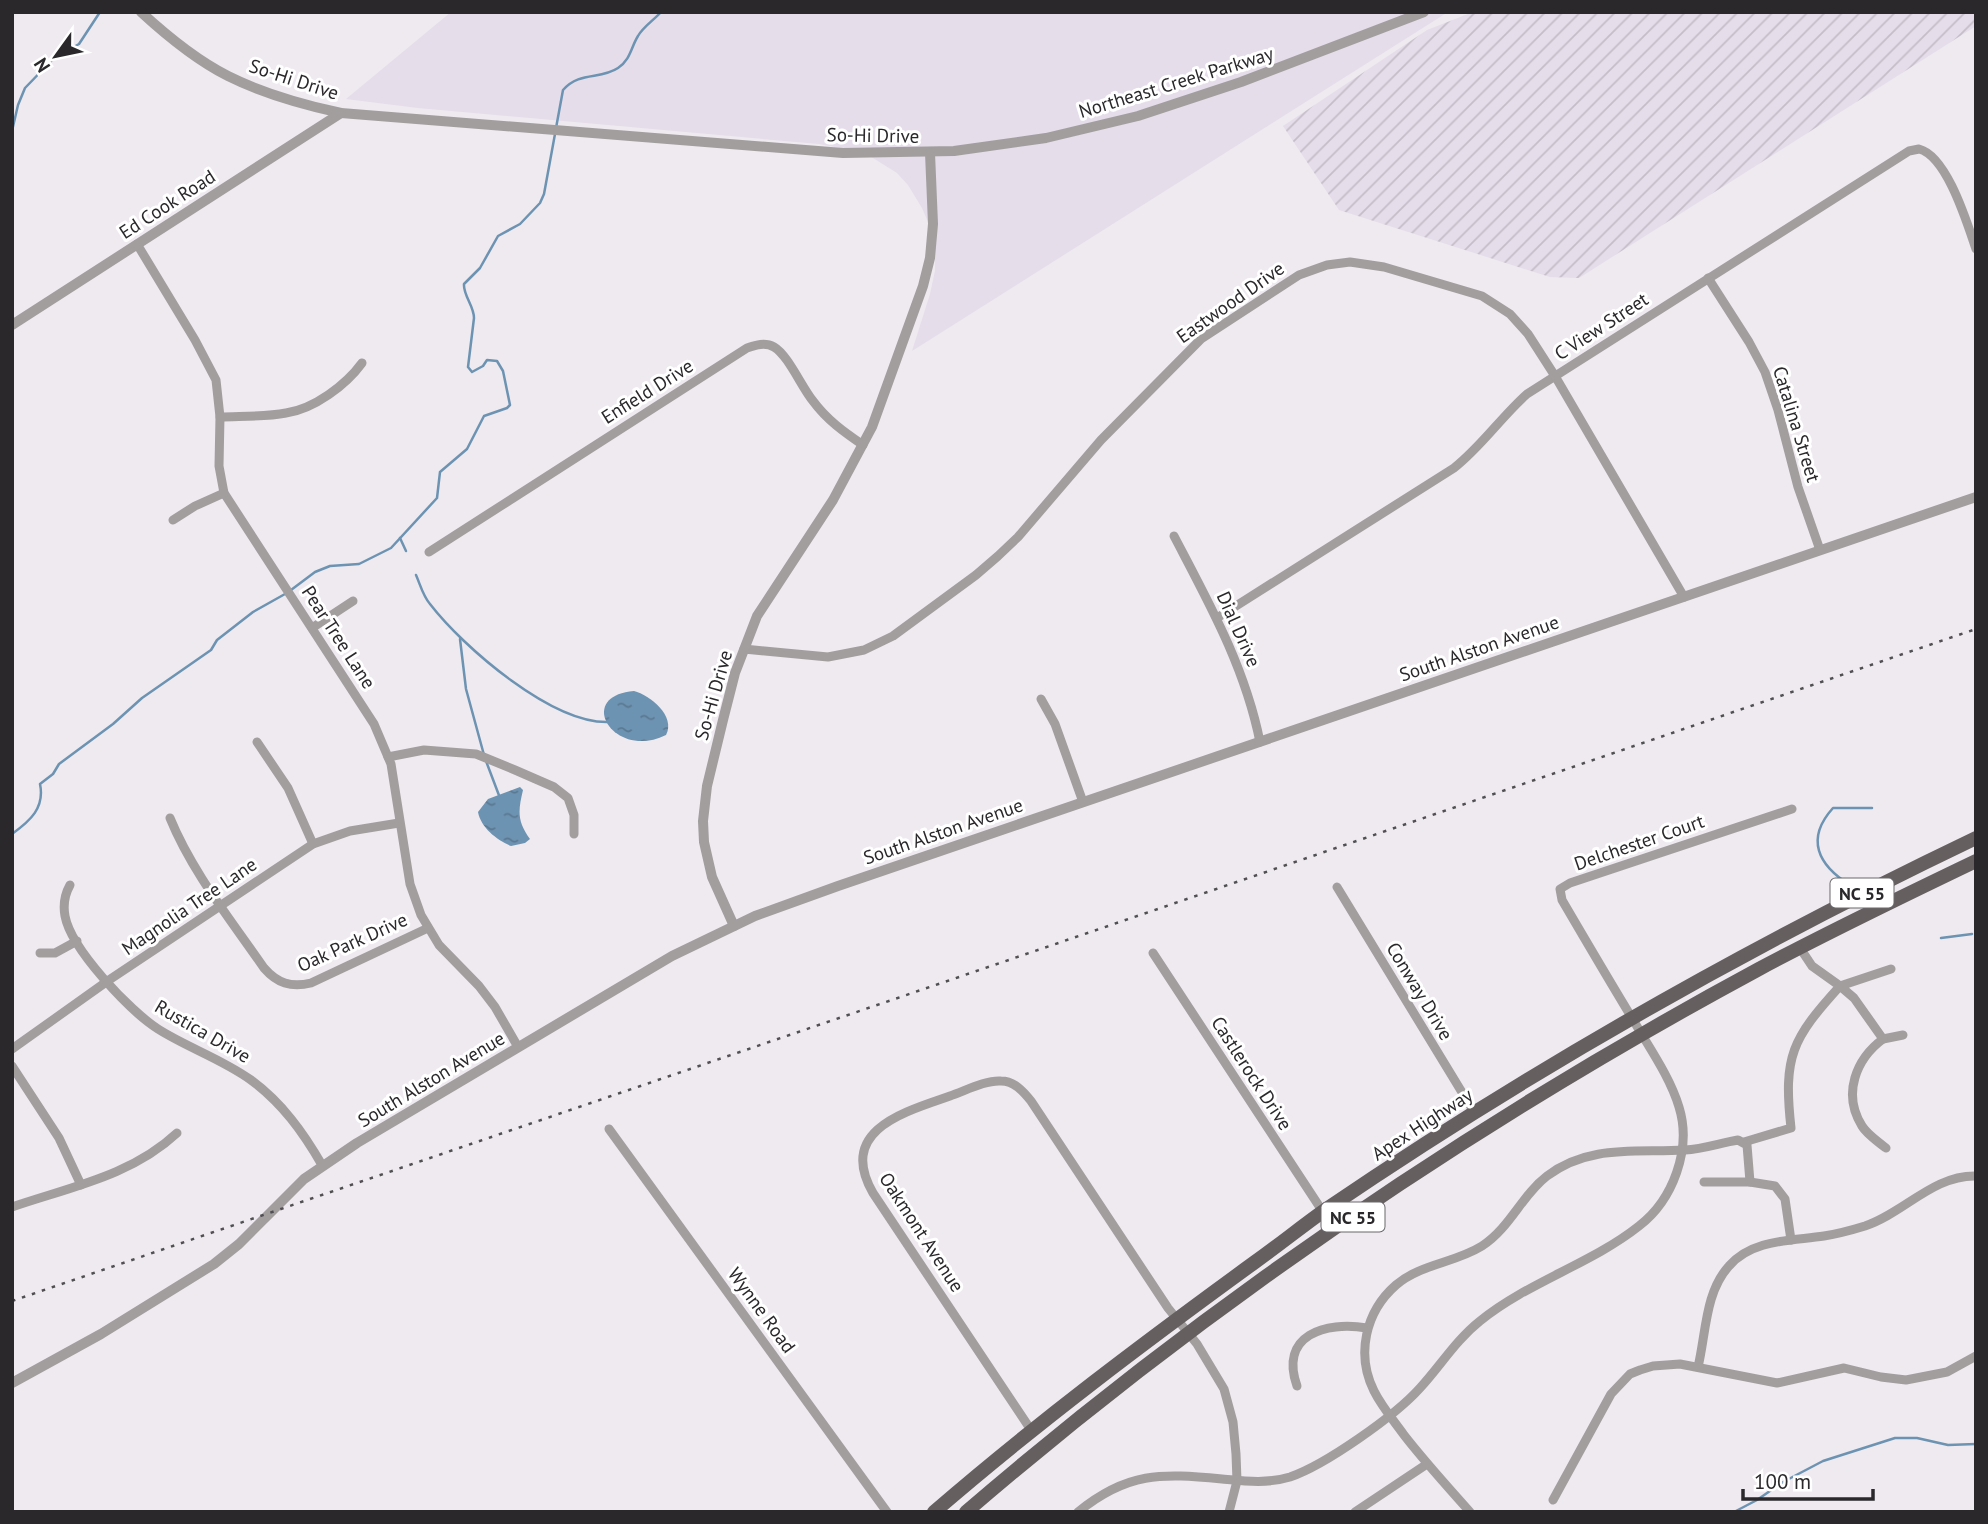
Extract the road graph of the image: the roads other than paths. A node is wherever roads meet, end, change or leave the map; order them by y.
1 (141, 12) edge
2 (1424, 12) edge
3 (341, 113) junction
4 (930, 153) junction
5 (137, 244) junction
6 (1976, 249) edge
7 (1708, 278) junction
8 (12, 325) edge
9 (362, 363) dead end
10 (1555, 376) junction
11 (220, 417) junction
12 (863, 445) junction
13 (225, 493) junction
14 (1976, 497) edge
15 (173, 520) dead end
16 (1174, 536) dead end
17 (1820, 550) junction
18 (429, 552) dead end
19 (1684, 597) junction
20 (353, 601) dead end
21 (1217, 618) junction
22 (312, 628) junction
23 (744, 649) junction
24 (1041, 699) dead end
25 (257, 742) dead end
26 (1260, 742) junction
27 (388, 757) junction
28 (1083, 802) junction
29 (1792, 809) dead end
30 (170, 818) dead end
31 (400, 823) junction
32 (574, 834) dead end
33 (1976, 838) edge
34 (313, 844) junction
35 (1976, 861) edge
36 (70, 885) dead end
37 (1337, 887) dead end
38 (222, 905) junction
39 (734, 926) junction
40 (428, 928) junction
41 (78, 941) junction
42 (1800, 948) junction
43 (40, 953) dead end
44 (1153, 953) dead end
45 (1891, 969) dead end
46 (106, 982) junction
47 (1840, 986) junction
48 (1632, 1018) junction
49 (1642, 1035) junction
50 (1903, 1035) dead end
51 (1883, 1040) junction
52 (518, 1047) junction
53 (12, 1049) edge
54 (12, 1066) edge
55 (1474, 1112) junction
56 (610, 1129) dead end
57 (177, 1133) dead end
58 (1744, 1142) junction
59 (1886, 1148) dead end
60 (1681, 1151) junction
61 (322, 1165) junction
62 (1976, 1176) edge
63 (1704, 1182) dead end
64 (1750, 1182) junction
65 (81, 1185) junction
66 (12, 1207) edge
67 (1323, 1212) junction
68 (1791, 1240) junction
69 (1176, 1319) junction
70 (1367, 1328) junction
71 (1188, 1334) junction
72 (1976, 1356) edge
73 (1698, 1367) junction
74 (12, 1383) edge
75 (1297, 1386) dead end
76 (1390, 1415) junction
77 (1031, 1430) junction
78 (1427, 1464) junction
79 (1237, 1481) junction
80 (1553, 1500) dead end
81 (887, 1512) edge
82 (934, 1512) edge
83 (966, 1512) edge
84 (1077, 1512) edge
85 (1229, 1512) edge
86 (1355, 1512) edge
87 (1470, 1512) edge

1 - 3 street, So-Hi Drive
2 - 4 street, Northeast Creek Parkway
3 - 4 street, So-Hi Drive
3 - 5 street, Ed Cook Road
4 - 12 street, So-Hi Drive
5 - 8 street, Ed Cook Road
5 - 11 street, Pear Tree Lane
6 - 7 street, C View Street
7 - 10 street, C View Street
7 - 17 street, Catalina Street
9 - 11 street
10 - 19 street, Eastwood Drive
10 - 21 street, C View Street
10 - 23 street, Eastwood Drive
11 - 13 street, Pear Tree Lane
12 - 18 street, Enfield Drive
12 - 23 street, So-Hi Drive
13 - 15 street
13 - 22 street, Pear Tree Lane
14 - 17 street, South Alston Avenue
16 - 21 street, Dial Drive
17 - 19 street, South Alston Avenue
19 - 26 street, South Alston Avenue
20 - 22 street
21 - 26 street, Dial Drive
22 - 27 street, Pear Tree Lane
23 - 39 street, So-Hi Drive
24 - 28 street
25 - 34 street
26 - 28 street, South Alston Avenue
27 - 31 street, Pear Tree Lane
27 - 32 street
28 - 39 street, South Alston Avenue
29 - 48 street, Delchester Court
30 - 38 street, Oak Park Drive
31 - 34 street, Magnolia Tree Lane
31 - 40 street, Pear Tree Lane
33 - 48 main road, Apex Highway / NC 55
34 - 38 street, Magnolia Tree Lane
35 - 42 main road, Apex Highway / NC 55
36 - 41 street, Rustica Drive
37 - 55 street, Conway Drive
38 - 40 street, Oak Park Drive
38 - 46 street, Magnolia Tree Lane
39 - 52 street, South Alston Avenue
40 - 52 street, Pear Tree Lane
41 - 43 street
41 - 46 street, Rustica Drive
42 - 47 street
42 - 49 main road, Apex Highway / NC 55
44 - 67 street, Castlerock Drive
45 - 47 street
46 - 53 street, Magnolia Tree Lane
46 - 61 street, Rustica Drive
47 - 51 street
47 - 58 street
48 - 49 street
48 - 55 main road, Apex Highway / NC 55
49 - 60 street
49 - 71 main road, Apex Highway / NC 55
50 - 51 street
51 - 59 street
52 - 61 street, South Alston Avenue
54 - 65 street
55 - 67 main road, Apex Highway / NC 55
56 - 81 street, Wynne Road
57 - 65 street
58 - 60 street
58 - 64 street
60 - 70 street
60 - 76 street
61 - 74 street, South Alston Avenue
62 - 68 street
63 - 64 street
64 - 68 street
65 - 66 street
67 - 69 main road, Apex Highway / NC 55
68 - 73 street
69 - 71 street, Oakmont Avenue
69 - 77 main road, Apex Highway / NC 55
69 - 77 street, Oakmont Avenue
70 - 75 street
70 - 76 street
71 - 79 street, Oakmont Avenue
71 - 83 main road, Apex Highway / NC 55
72 - 73 street
73 - 80 street
76 - 78 street
76 - 79 street
77 - 82 main road, Apex Highway / NC 55
78 - 86 street
78 - 87 street
79 - 84 street
79 - 85 street, Oakmont Avenue

